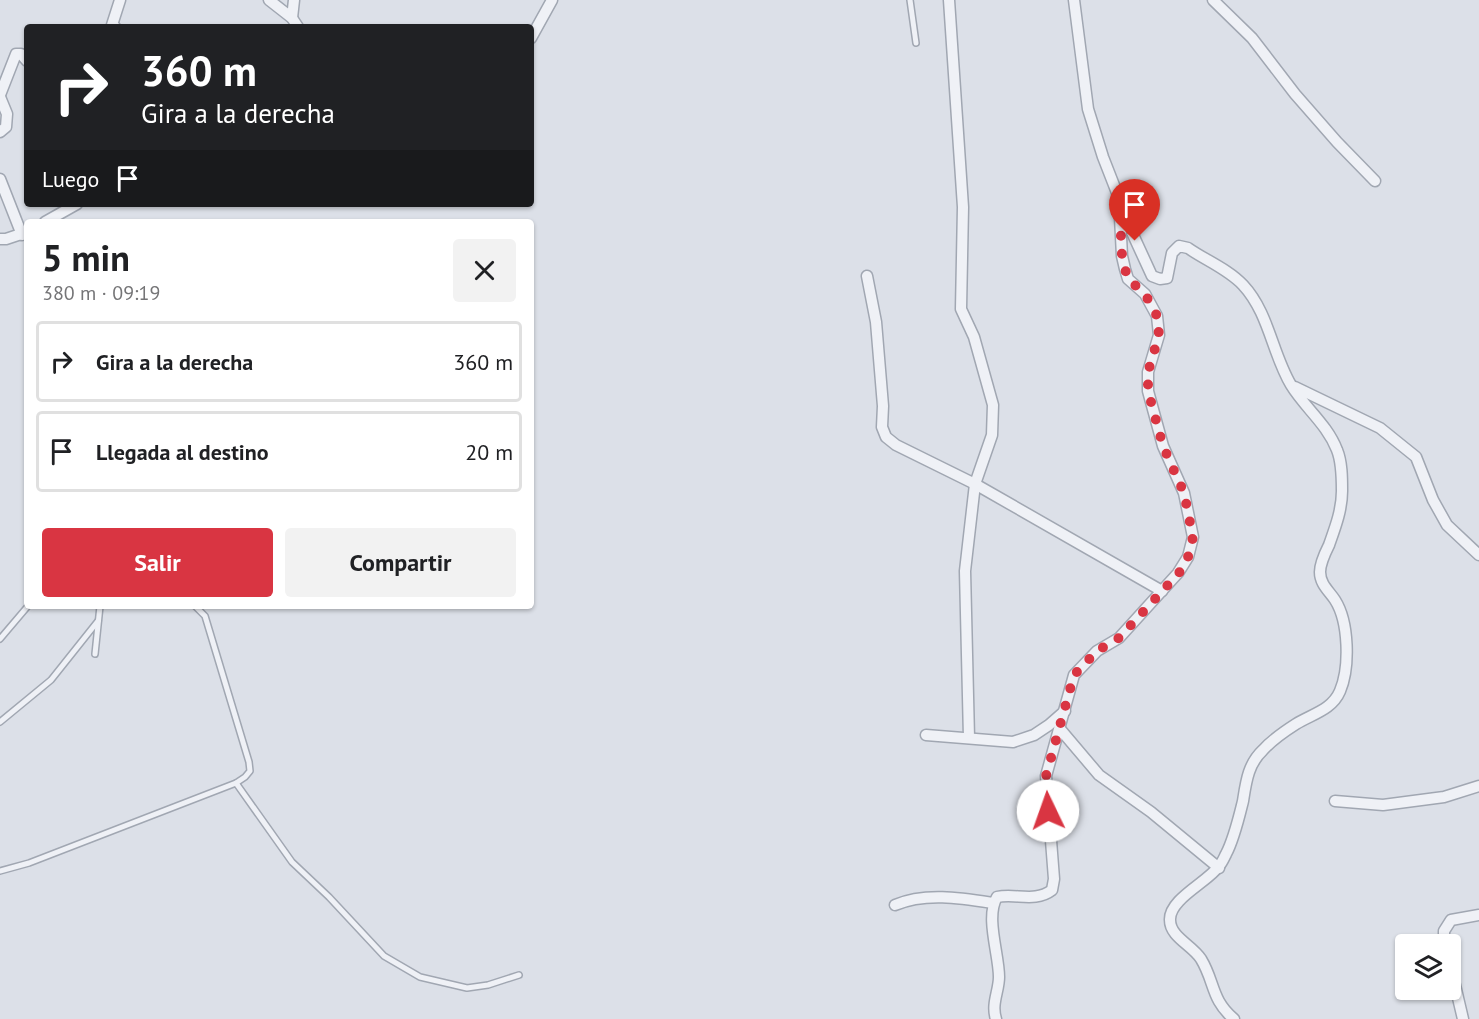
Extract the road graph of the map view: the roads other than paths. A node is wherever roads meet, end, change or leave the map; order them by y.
1 (120, 0) edge
2 (268, 0) edge
3 (294, 0) edge
4 (552, 0) edge
5 (910, 0) edge
6 (949, 0) edge
7 (1074, 0) edge
8 (1213, 0) edge
9 (295, 22) edge
10 (112, 24) edge
11 (534, 33) edge
12 (916, 43) dead end
13 (24, 58) edge
14 (0, 96) edge
15 (0, 132) edge
16 (0, 179) edge
17 (1375, 181) dead end
18 (1119, 198) junction
19 (72, 207) edge
20 (50, 219) edge
21 (24, 232) edge
22 (24, 234) edge
23 (0, 239) edge
24 (867, 276) dead end
25 (1292, 385) junction
26 (975, 484) junction
27 (1479, 555) edge
28 (1162, 591) junction
29 (25, 609) edge
30 (100, 609) edge
31 (198, 609) edge
32 (98, 621) junction
33 (0, 639) edge
34 (95, 654) dead end
35 (1065, 710) junction
36 (0, 722) edge
37 (1060, 729) junction
38 (926, 735) dead end
39 (969, 738) junction
40 (236, 783) junction
41 (1479, 786) edge
42 (1335, 801) dead end
43 (1219, 868) junction
44 (0, 871) edge
45 (993, 903) junction
46 (895, 904) dead end
47 (1479, 915) edge
48 (1444, 934) edge
49 (519, 975) dead end
50 (1459, 1000) edge
51 (996, 1019) edge
52 (1234, 1019) edge
53 (1463, 1019) edge

1 - 10 street
2 - 9 street
3 - 9 street
4 - 11 street
5 - 12 lane
6 - 26 street
7 - 18 street
8 - 17 street
13 - 14 street
14 - 15 street
16 - 21 street
18 - 25 street
18 - 28 street
19 - 20 street
22 - 23 street
24 - 26 street
25 - 27 street
25 - 43 street
26 - 28 street
26 - 39 street
28 - 35 street
29 - 33 lane
30 - 32 lane
31 - 40 lane
32 - 34 lane
32 - 36 lane
35 - 37 street
35 - 39 street
37 - 43 street
37 - 45 street
38 - 39 street
40 - 44 lane
40 - 49 lane
41 - 42 street
43 - 52 street
45 - 46 street
45 - 51 street
47 - 48 street
50 - 53 street

